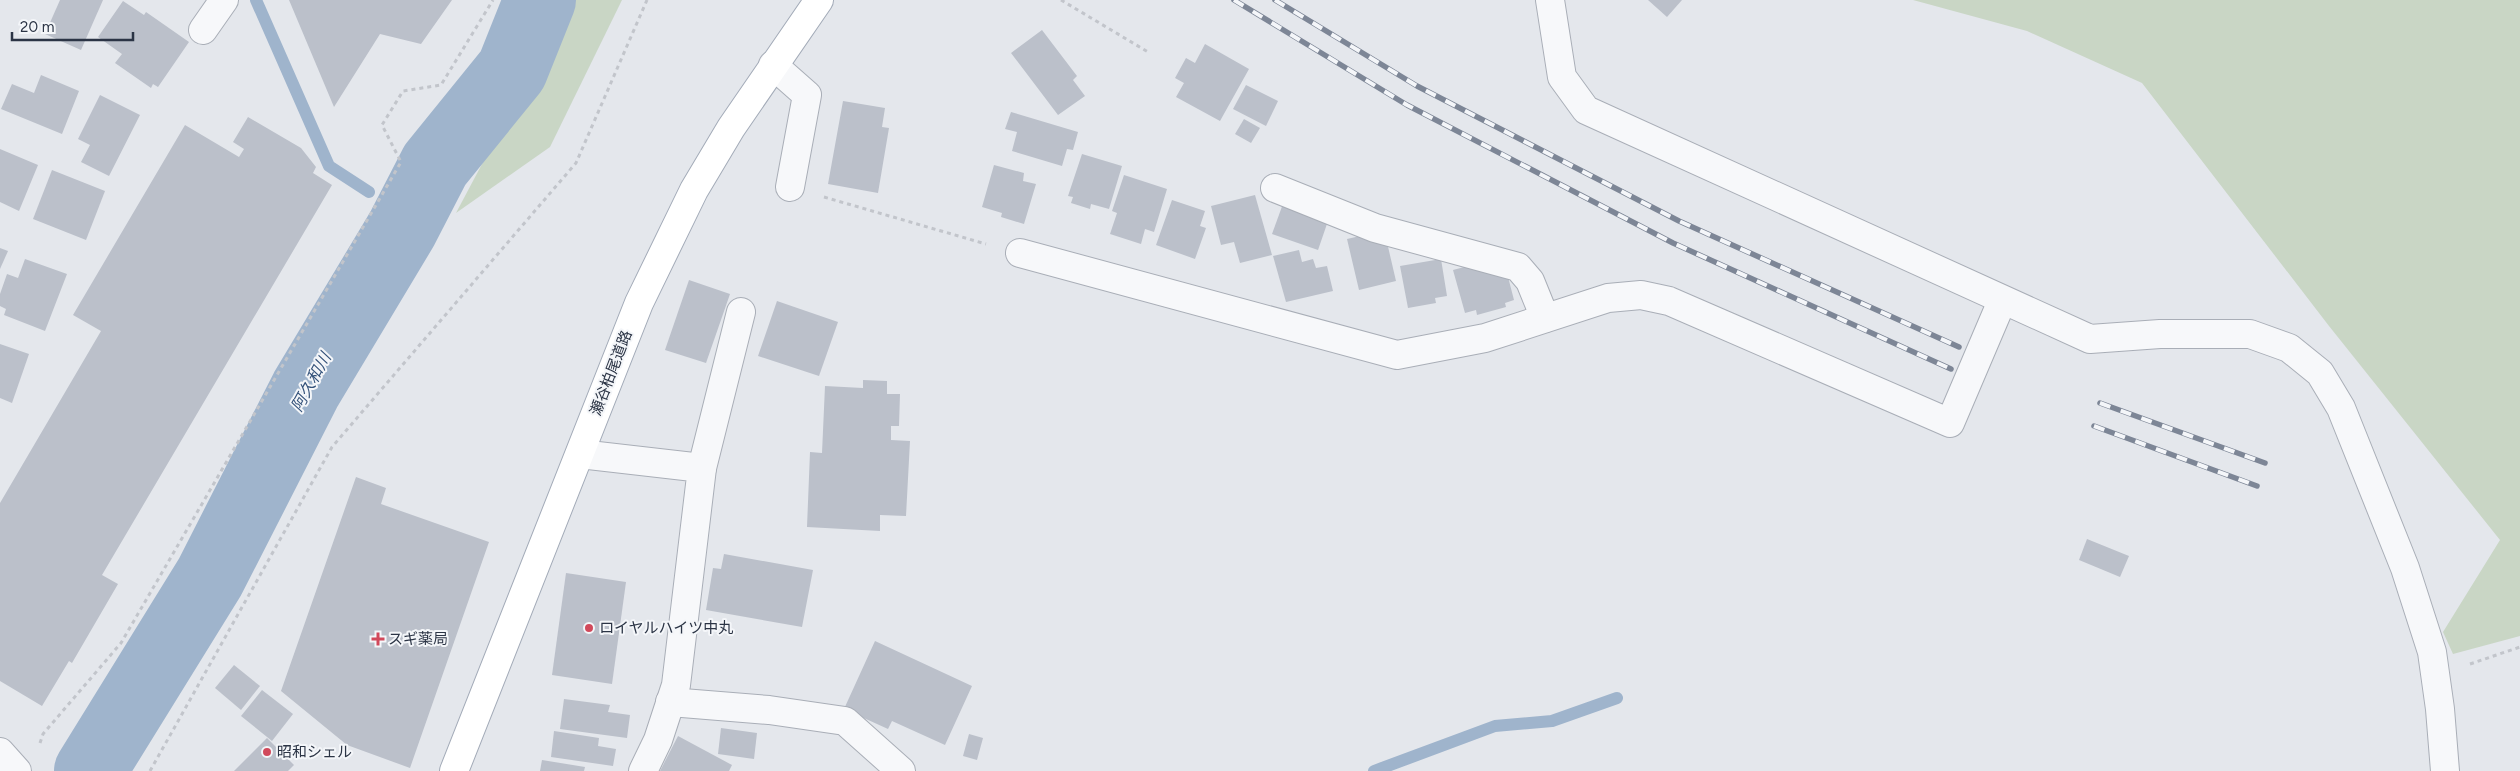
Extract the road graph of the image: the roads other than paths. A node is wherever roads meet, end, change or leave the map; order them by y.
1 (224, 0) edge
2 (819, 0) edge
3 (1550, 0) edge
4 (203, 30) dead end
5 (773, 65) junction
6 (790, 187) road end
7 (1275, 188) dead end
8 (1020, 253) dead end
9 (2002, 301) junction
10 (741, 312) dead end
11 (1545, 318) junction
12 (580, 454) junction
13 (702, 468) junction
14 (670, 702) junction
15 (0, 752) edge
16 (17, 771) edge
17 (454, 771) edge
18 (643, 771) edge
19 (901, 771) edge
20 (2445, 771) edge

1 - 4 street
2 - 5 main road, 瀬谷柏尾道路
3 - 9 street
5 - 6 street
5 - 12 main road, 瀬谷柏尾道路
7 - 11 street
8 - 11 street
9 - 11 street
9 - 20 street
10 - 13 street
12 - 13 street
12 - 17 main road, 瀬谷柏尾道路
13 - 14 street
14 - 18 street
14 - 19 street
15 - 16 street

